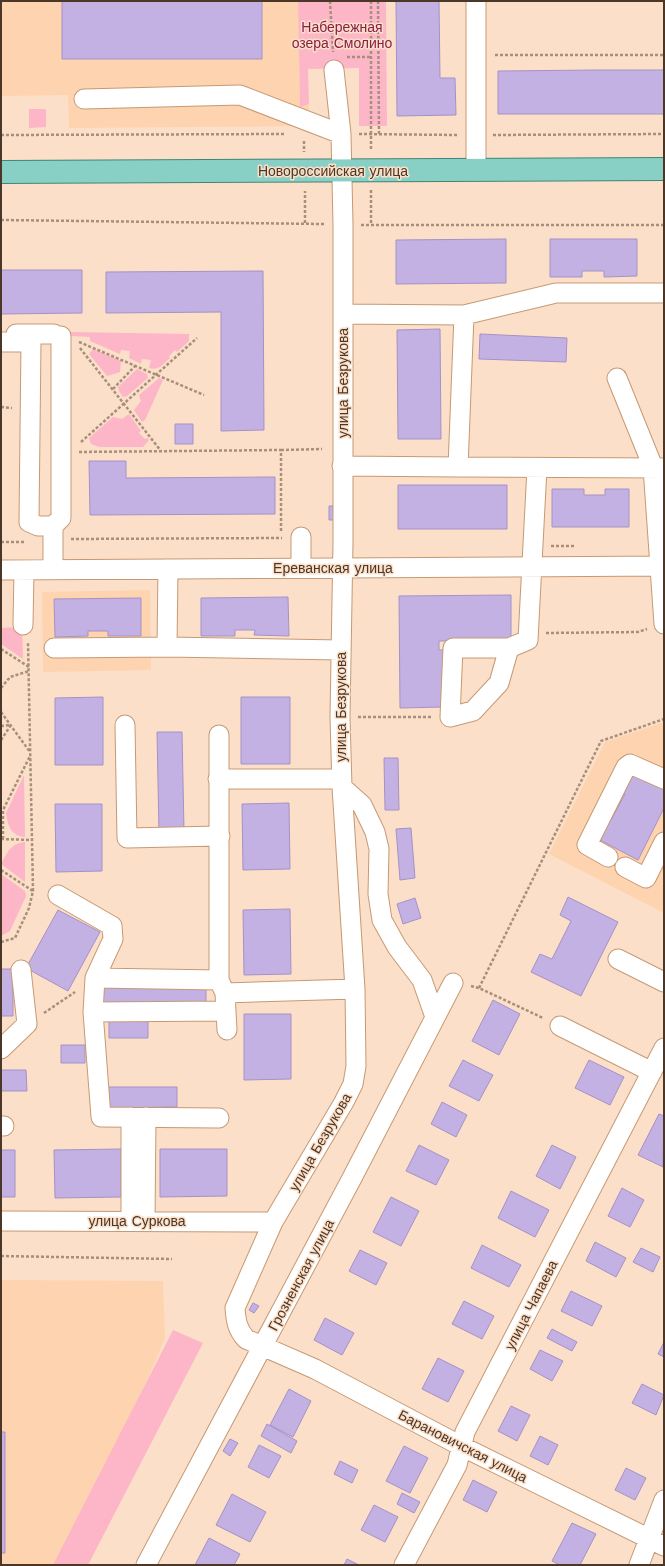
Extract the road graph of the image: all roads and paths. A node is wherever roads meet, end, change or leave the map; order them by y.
1 (330, 1) edge
2 (370, 1) edge
3 (378, 1) edge
4 (476, 1) edge
5 (664, 54) edge
6 (475, 55) junction
7 (371, 57) junction
8 (336, 61) junction
9 (84, 99) dead end
10 (341, 134) junction
11 (379, 135) dead end
12 (664, 169) edge
13 (476, 170) junction
14 (341, 171) junction
15 (370, 171) junction
16 (1, 172) edge
17 (371, 225) dead end
18 (664, 293) edge
19 (344, 314) junction
20 (464, 315) junction
21 (1, 334) edge
22 (197, 338) dead end
23 (1, 342) edge
24 (136, 365) junction
25 (157, 374) junction
26 (617, 378) dead end
27 (112, 389) junction
28 (204, 395) dead end
29 (124, 404) junction
30 (322, 449) dead end
31 (281, 450) junction
32 (161, 451) junction
33 (73, 452) dead end
34 (80, 452) junction
35 (342, 466) junction
36 (458, 467) junction
37 (537, 468) junction
38 (658, 468) edge
39 (53, 526) junction
40 (301, 537) dead end
41 (282, 538) dead end
42 (662, 566) edge
43 (532, 567) junction
44 (301, 568) junction
45 (342, 568) junction
46 (168, 569) junction
47 (1, 570) edge
48 (24, 570) junction
49 (53, 570) junction
50 (664, 624) edge
51 (23, 625) joint
52 (529, 633) junction
53 (167, 647) junction
54 (54, 648) dead end
55 (509, 648) junction
56 (1, 649) edge
57 (341, 650) junction
58 (29, 667) junction
59 (29, 671) junction
60 (1, 688) edge
61 (1, 712) edge
62 (340, 717) junction
63 (450, 718) junction
64 (664, 719) edge
65 (11, 725) junction
66 (125, 725) dead end
67 (1, 726) edge
68 (219, 735) dead end
69 (1, 740) edge
70 (30, 754) junction
71 (218, 779) junction
72 (664, 779) edge
73 (341, 783) junction
74 (2, 810) edge
75 (220, 836) junction
76 (2, 839) edge
77 (32, 840) junction
78 (664, 842) edge
79 (608, 857) dead end
80 (625, 867) dead end
81 (1, 870) edge
82 (33, 891) junction
83 (58, 895) dead end
84 (1, 942) edge
85 (618, 958) dead end
86 (22, 970) dead end
87 (95, 978) junction
88 (664, 982) edge
89 (453, 983) joint
90 (222, 986) junction
91 (355, 988) junction
92 (479, 988) junction
93 (93, 1012) junction
94 (226, 1012) junction
95 (435, 1017) junction
96 (27, 1024) junction
97 (560, 1026) joint
98 (227, 1030) dead end
99 (664, 1048) edge
100 (1, 1049) edge
101 (652, 1072) junction
102 (138, 1117) junction
103 (219, 1118) dead end
104 (1, 1221) edge
105 (138, 1221) junction
106 (273, 1222) junction
107 (1, 1256) edge
108 (172, 1259) dead end
109 (262, 1348) junction
110 (461, 1446) junction
111 (664, 1500) edge
112 (657, 1542) edge
113 (146, 1565) edge
114 (404, 1565) edge
115 (639, 1565) edge

1 - 8 path
2 - 7 path
3 - 11 path
4 - 6 street
5 - 6 path
6 - 13 street
7 - 8 path
7 - 15 path
8 - 10 street, улица Безрукова
9 - 10 street
10 - 14 street, улица Безрукова
12 - 13 main road, Новороссийская улица
13 - 15 main road, Новороссийская улица
14 - 15 main road, Новороссийская улица
14 - 16 main road, Новороссийская улица
14 - 19 street, улица Безрукова
15 - 17 path
18 - 20 street
19 - 20 street
19 - 35 street, улица Безрукова
20 - 36 street
21 - 39 street
22 - 25 path
23 - 39 street
24 - 25 path
24 - 27 path
24 - 27 path
25 - 28 path
25 - 29 path
26 - 38 street
27 - 29 path
29 - 32 path
29 - 34 path
30 - 31 path
31 - 32 path
31 - 41 path
32 - 34 path
33 - 34 path
35 - 36 street
35 - 45 street, улица Безрукова
36 - 37 street
37 - 38 street
37 - 43 street
38 - 42 street
39 - 49 street
40 - 44 street
42 - 43 street, Ереванская улица
42 - 50 street
43 - 45 street, Ереванская улица
43 - 52 street
44 - 45 street, Ереванская улица
44 - 46 street, Ереванская улица
45 - 57 street, улица Безрукова
46 - 49 street, Ереванская улица
46 - 53 street
47 - 48 street, Ереванская улица
48 - 49 street, Ереванская улица
48 - 51 street
50 - 52 path
51 - 58 path
52 - 55 street
53 - 54 street
53 - 57 street
55 - 63 street
55 - 63 street
56 - 58 path
57 - 62 street, улица Безрукова
58 - 59 path
59 - 60 path
59 - 70 path
61 - 65 path
62 - 63 path
62 - 73 street, улица Безрукова
64 - 92 path
65 - 67 path
65 - 69 path
65 - 70 path
66 - 75 street
68 - 71 street
70 - 74 path
70 - 77 path
71 - 73 street
71 - 75 street
72 - 79 street
73 - 91 street, улица Безрукова
73 - 95 street
74 - 76 path
75 - 90 street
76 - 77 path
77 - 82 path
78 - 80 street
81 - 82 path
82 - 84 path
83 - 87 street
85 - 88 street
86 - 96 street
87 - 90 street
87 - 93 street
87 - 96 path
89 - 92 path
89 - 95 street, Грозненская улица
90 - 91 street
90 - 94 street
91 - 106 street, улица Безрукова
92 - 97 path
93 - 94 street
93 - 102 street
94 - 98 street
95 - 109 street, Грозненская улица
96 - 100 street
97 - 101 street
99 - 101 street, улица Чапаева
101 - 110 street, улица Чапаева
102 - 103 street
102 - 105 street
104 - 105 street, улица Суркова
105 - 106 street, улица Суркова
106 - 109 street, улица Безрукова
107 - 108 path
109 - 110 street, Барановичская улица
109 - 113 street, Грозненская улица
110 - 112 street, Барановичская улица
110 - 114 street, улица Чапаева
111 - 112 street
112 - 115 street

